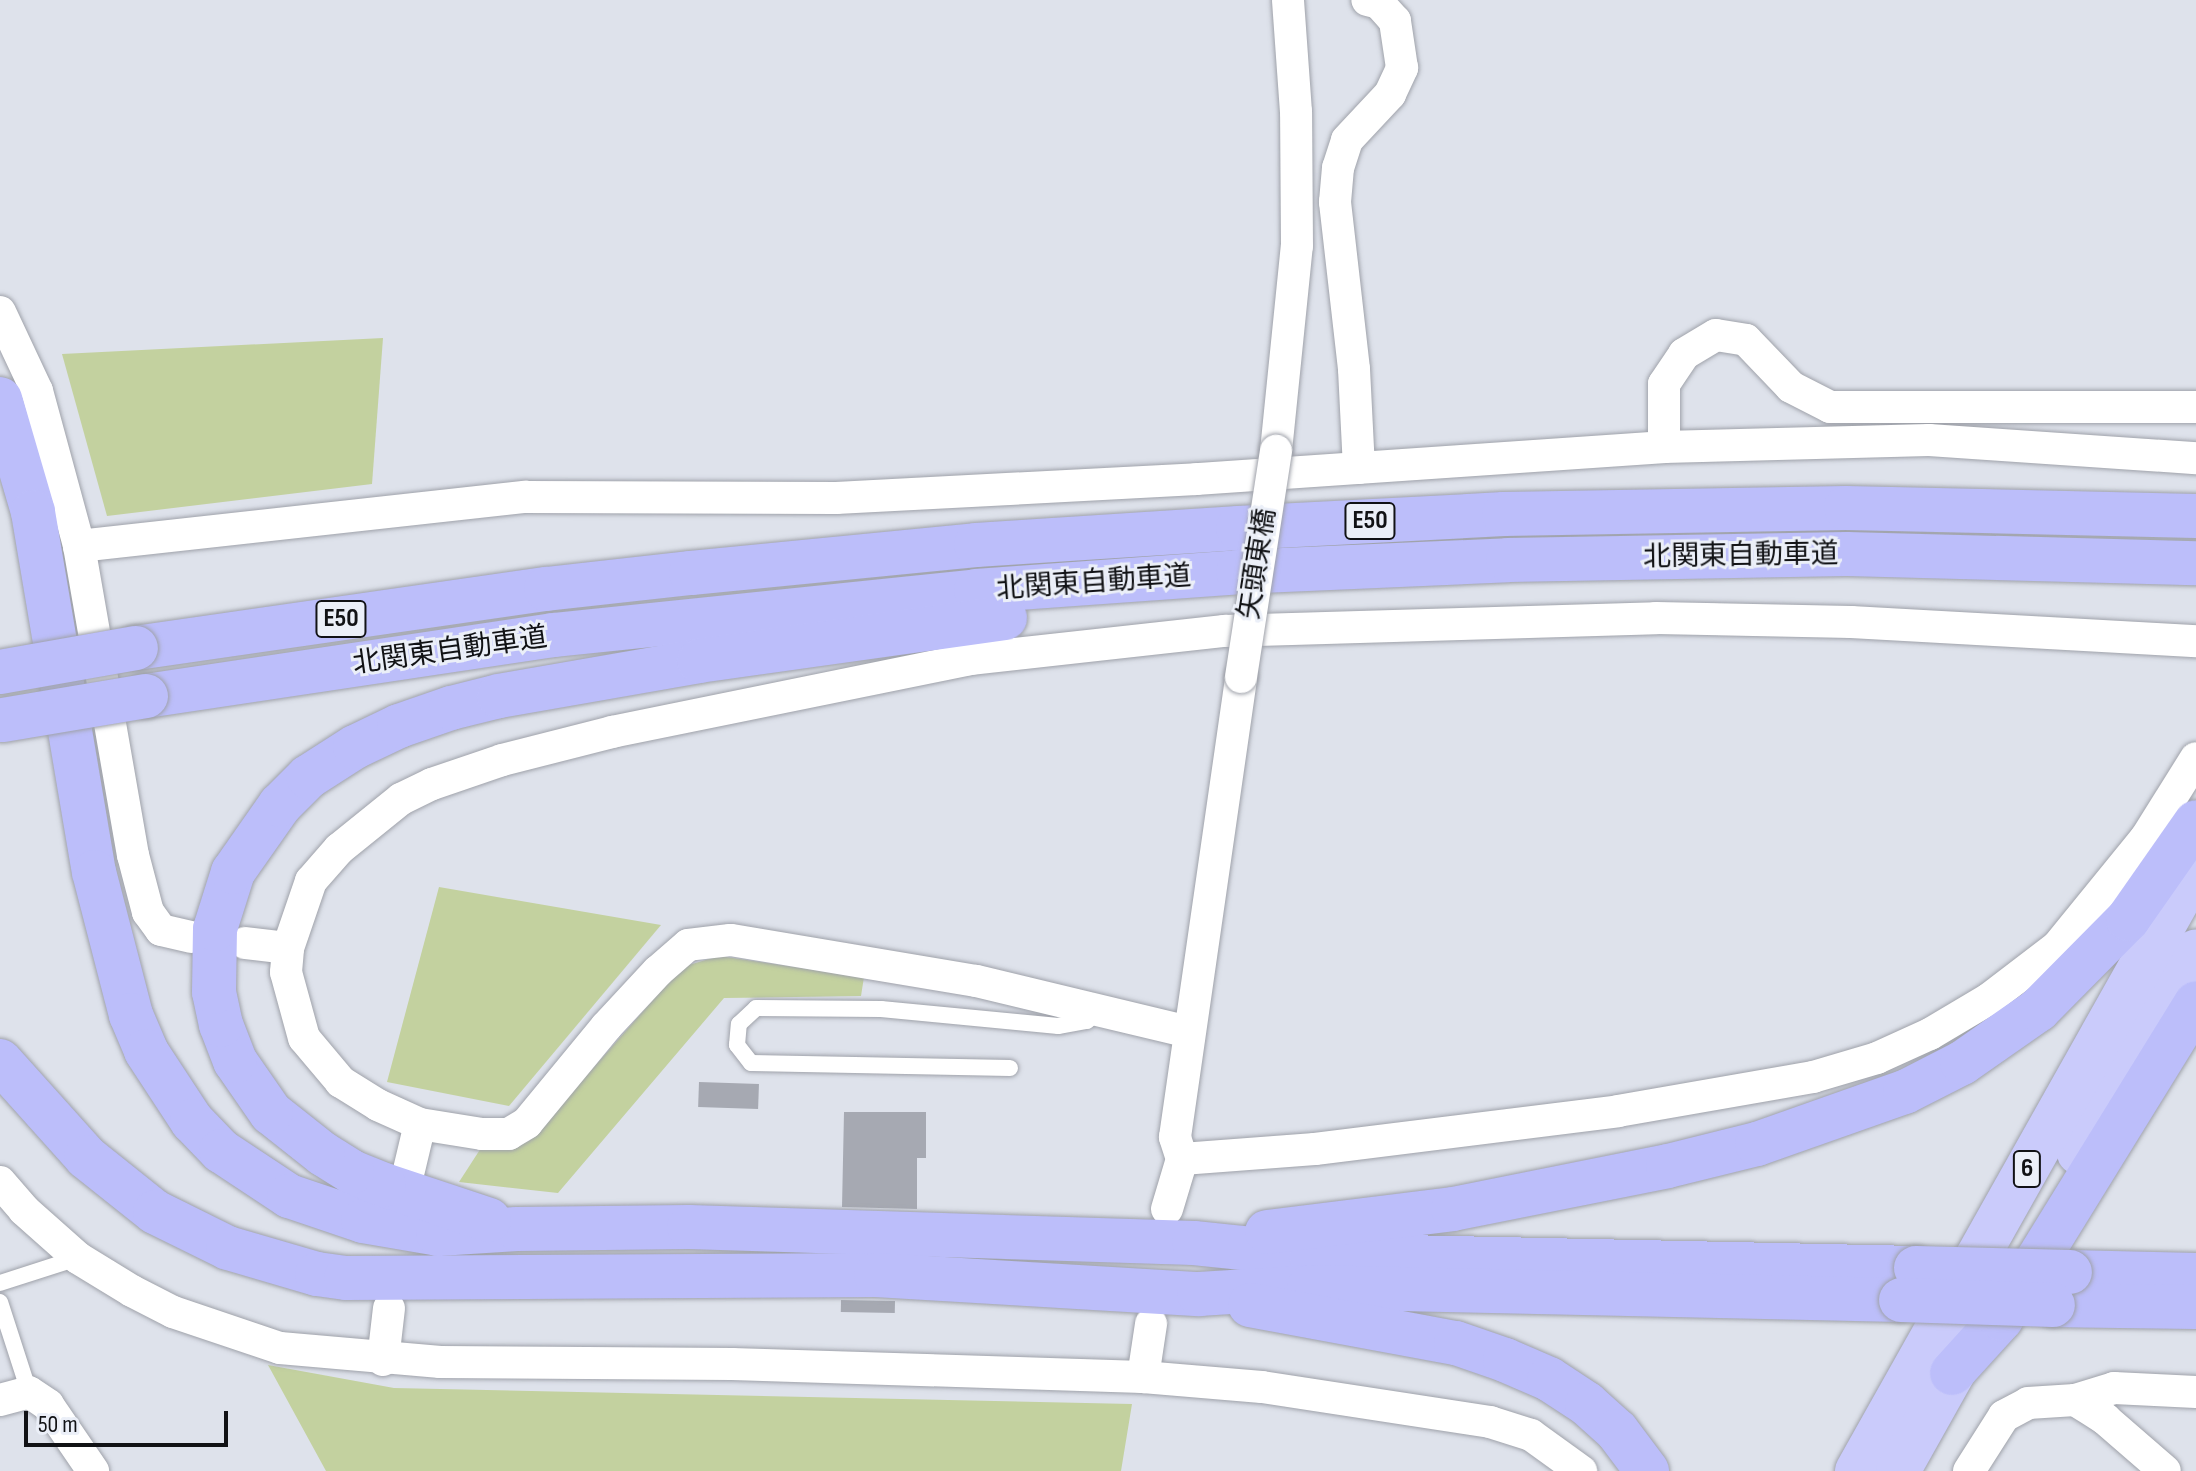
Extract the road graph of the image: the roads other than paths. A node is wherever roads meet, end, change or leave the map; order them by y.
1 (1288, 0) edge
2 (1367, 0) edge
3 (0, 312) edge
4 (0, 399) edge
5 (2196, 407) edge
6 (1664, 447) junction
7 (2196, 458) edge
8 (1359, 468) junction
9 (0, 497) edge
10 (2196, 516) edge
11 (79, 546) junction
12 (1508, 560) junction
13 (2196, 563) edge
14 (135, 636) junction
15 (2196, 641) edge
16 (0, 647) edge
17 (0, 672) edge
18 (2, 720) edge
19 (2196, 758) edge
20 (2196, 822) edge
21 (2196, 868) edge
22 (191, 937) dead end
23 (245, 943) dead end
24 (288, 948) junction
25 (2196, 951) edge
26 (2196, 1003) edge
27 (1099, 1010) junction
28 (1189, 1032) junction
29 (0, 1061) edge
30 (1010, 1068) dead end
31 (420, 1124) junction
32 (1182, 1159) junction
33 (409, 1170) dead end
34 (0, 1182) edge
35 (1167, 1209) dead end
36 (517, 1229) junction
37 (1194, 1243) junction
38 (78, 1258) junction
39 (423, 1275) junction
40 (2196, 1275) edge
41 (0, 1283) edge
42 (1909, 1284) junction
43 (2062, 1288) junction
44 (1199, 1294) junction
45 (0, 1302) edge
46 (2196, 1307) edge
47 (389, 1308) dead end
48 (1151, 1324) dead end
49 (383, 1360) junction
50 (1952, 1373) junction
51 (1143, 1377) junction
52 (2196, 1392) edge
53 (15, 1396) edge
54 (2075, 1400) junction
55 (93, 1471) edge
56 (1581, 1471) edge
57 (1647, 1471) edge
58 (1857, 1471) edge
59 (1898, 1471) edge
60 (1969, 1471) edge
61 (2165, 1471) edge

1 - 28 street, 矢頭東橋, bridge
2 - 8 street
3 - 11 street
4 - 36 highway
5 - 6 street
6 - 7 street
6 - 8 street
8 - 11 street
9 - 39 highway
10 - 14 highway, 北関東自動車道 / E50
11 - 22 street
12 - 13 highway, 北関東自動車道 / E50
12 - 18 highway, 北関東自動車道 / E50, bridge
12 - 36 highway
14 - 16 highway
14 - 17 highway, 北関東自動車道 / E50, bridge
15 - 24 street
19 - 32 street
20 - 37 highway
21 - 58 highway, 6
23 - 24 street
24 - 31 street
25 - 50 highway, 6
26 - 50 highway
27 - 28 street
27 - 30 lane
27 - 31 street
28 - 32 street, 矢頭東橋
29 - 39 highway
31 - 33 street
32 - 35 street
34 - 38 street
36 - 37 highway
37 - 42 highway
38 - 41 lane
38 - 49 street
39 - 44 highway
40 - 43 highway
42 - 43 highway, bridge
42 - 44 highway
43 - 46 highway
44 - 57 highway
45 - 53 lane
47 - 49 street
48 - 51 street
49 - 51 street
50 - 59 highway, 6
51 - 56 street
52 - 54 street
53 - 55 street
54 - 60 street
54 - 61 street

